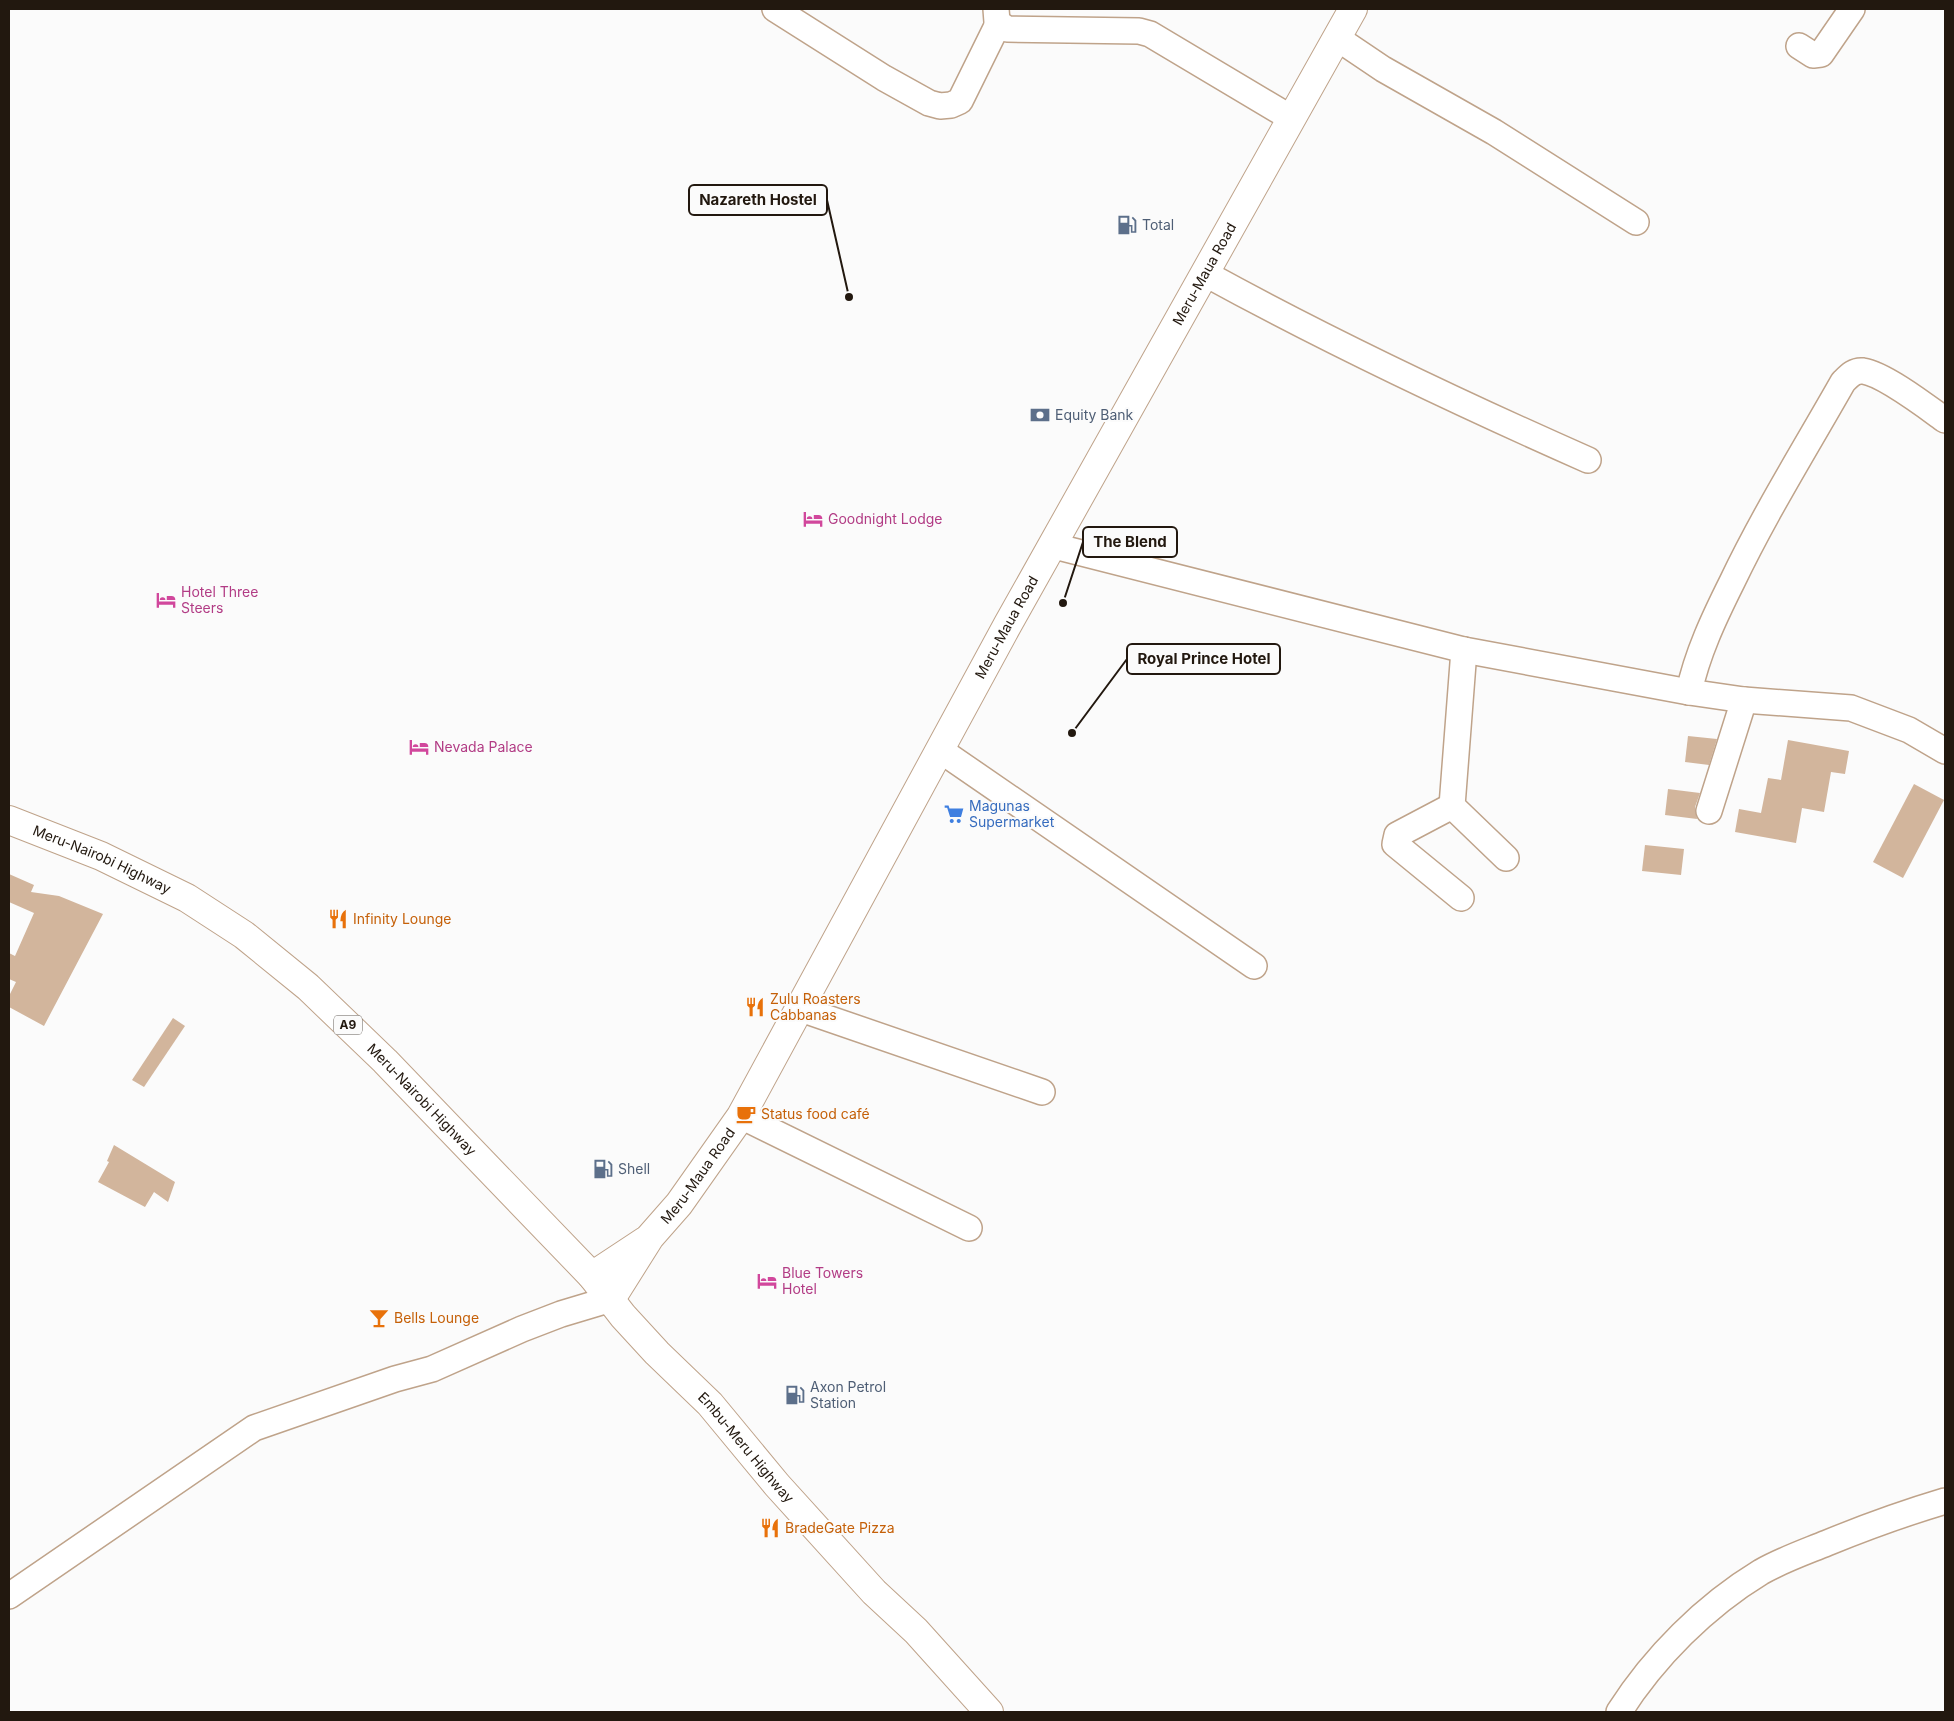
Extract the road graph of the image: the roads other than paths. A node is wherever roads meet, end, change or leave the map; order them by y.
1 (774, 9) edge
2 (1353, 9) edge
3 (1852, 9) edge
4 (997, 16) edge
5 (1338, 38) junction
6 (1800, 46) dead end
7 (1291, 118) junction
8 (1636, 222) dead end
9 (1206, 274) junction
10 (1945, 420) edge
11 (1588, 460) dead end
12 (1054, 546) junction
13 (1464, 650) junction
14 (1689, 692) junction
15 (1744, 700) junction
16 (940, 750) junction
17 (1945, 751) edge
18 (1452, 806) junction
19 (1709, 811) dead end
20 (9, 820) edge
21 (1506, 858) dead end
22 (1461, 898) dead end
23 (1254, 966) dead end
24 (798, 1008) junction
25 (1042, 1092) dead end
26 (741, 1116) junction
27 (969, 1228) dead end
28 (650, 1237) junction
29 (592, 1276) junction
30 (617, 1308) junction
31 (561, 1314) junction
32 (1945, 1501) edge
33 (9, 1596) edge
34 (989, 1712) edge
35 (1619, 1712) edge

1 - 4 street
2 - 5 main road, Meru-Maua Road
3 - 6 street
4 - 7 street
5 - 7 main road, Meru-Maua Road
5 - 8 street
7 - 9 main road, Meru-Maua Road
9 - 11 street
9 - 12 main road, Meru-Maua Road
10 - 14 street
12 - 13 street
12 - 16 main road, Meru-Maua Road
13 - 14 street
13 - 18 street
14 - 15 street
15 - 17 street
15 - 19 street
16 - 23 street
16 - 24 main road, Meru-Maua Road
18 - 21 street
18 - 22 street
20 - 29 main road, Meru-Nairobi Highway / A9
24 - 25 street
24 - 26 main road, Meru-Maua Road
26 - 27 street
26 - 28 main road, Meru-Maua Road
28 - 29 main road, Meru-Maua Road
28 - 30 main road, Meru-Maua Road
29 - 30 main road, Meru-Nairobi Highway / A9
29 - 31 street
30 - 31 street
30 - 34 main road, Embu-Meru Highway / A9
31 - 33 street
32 - 35 street

